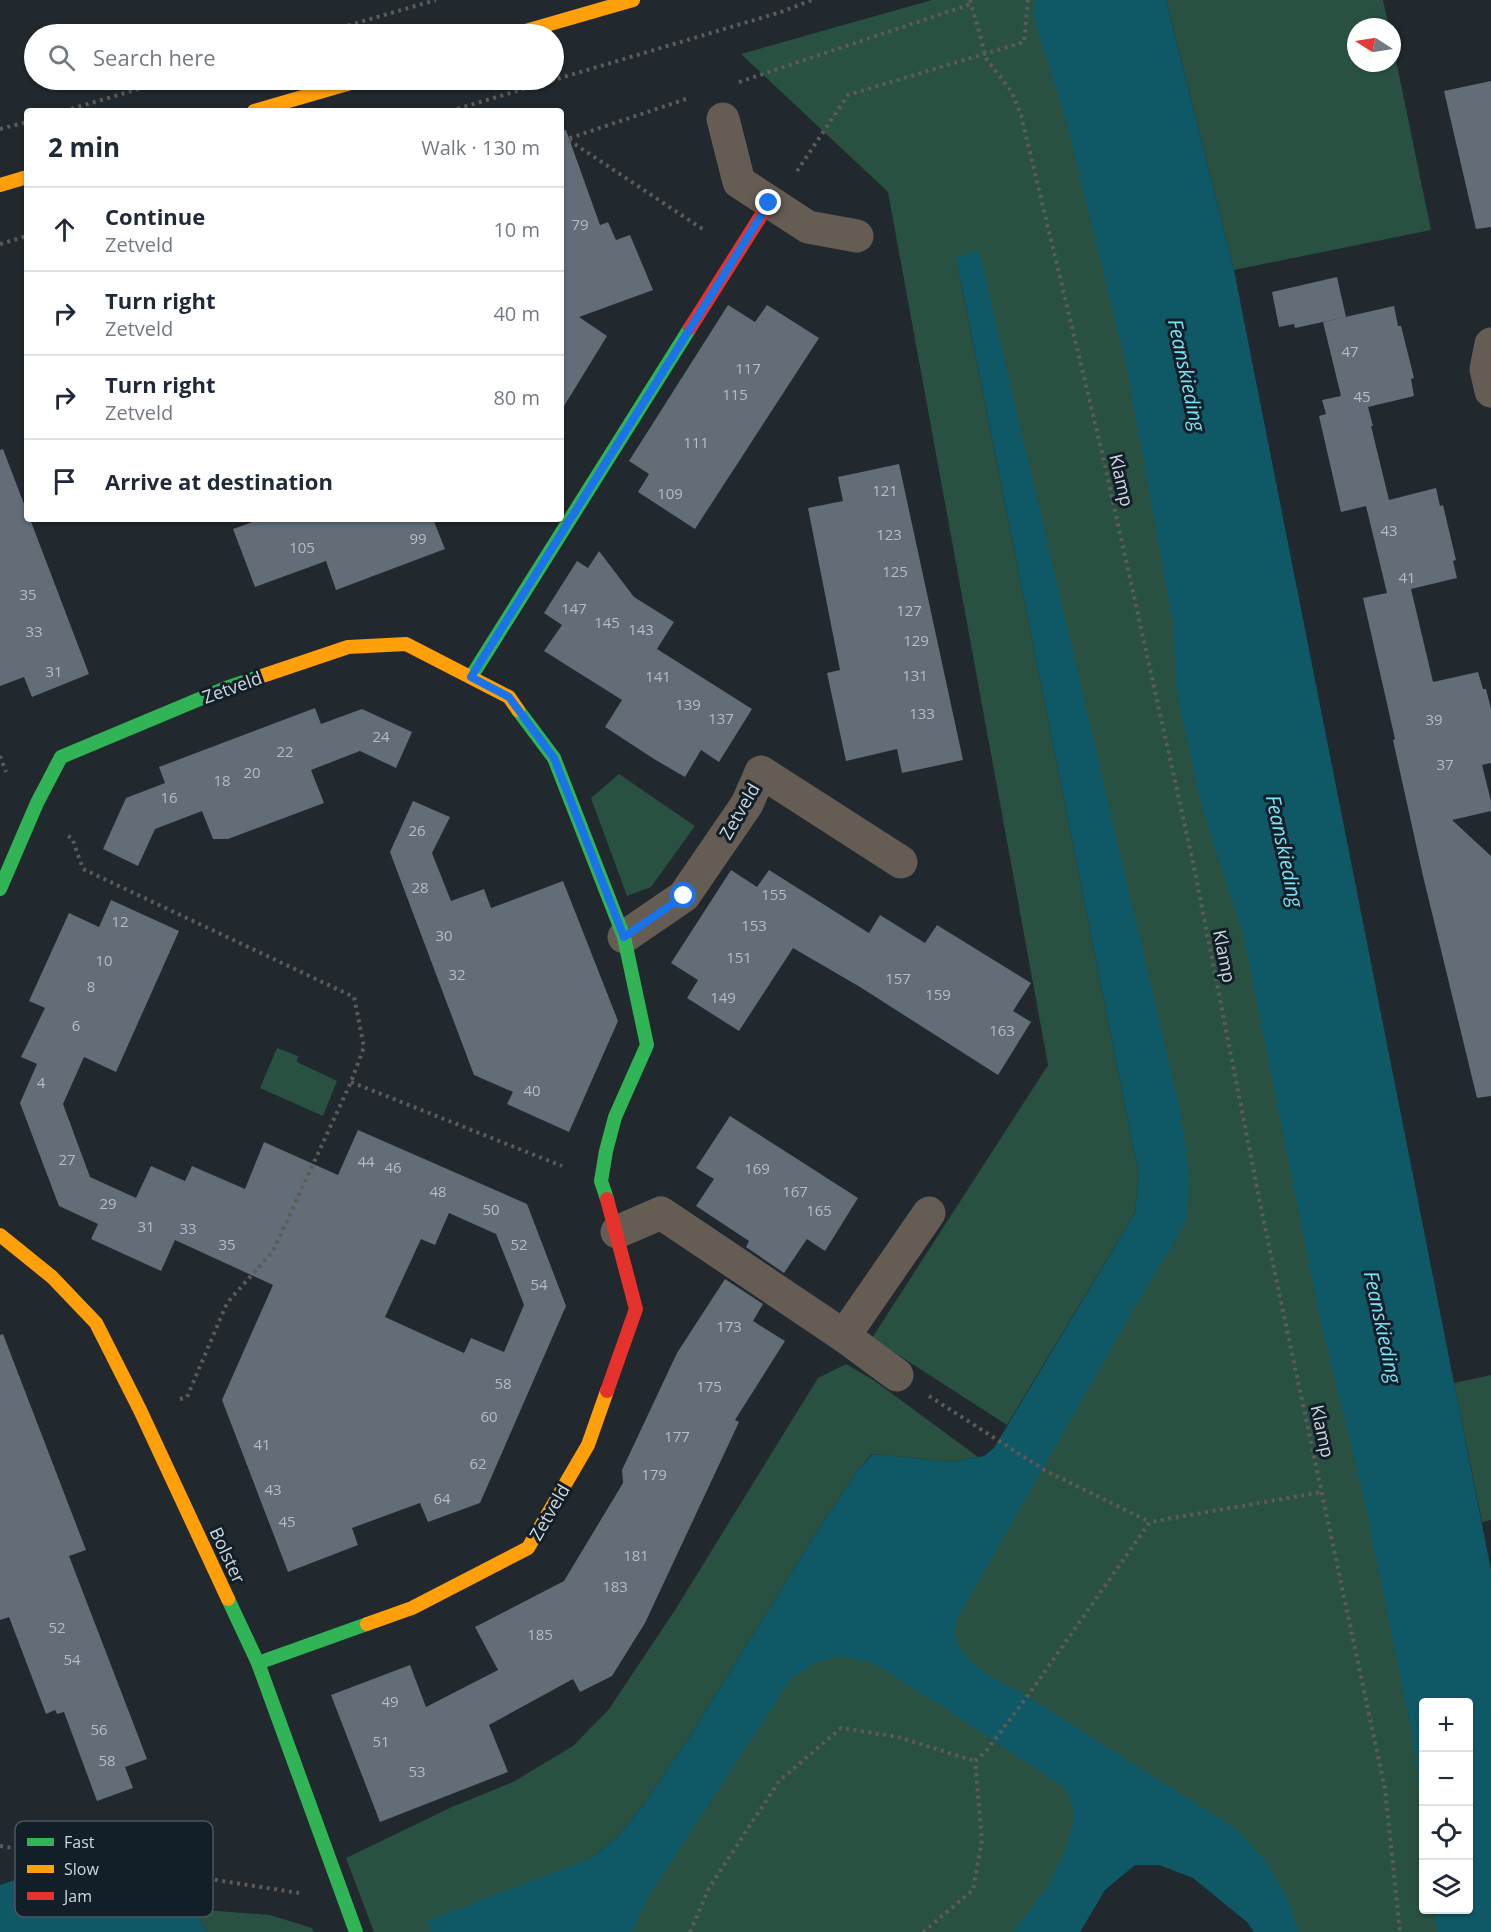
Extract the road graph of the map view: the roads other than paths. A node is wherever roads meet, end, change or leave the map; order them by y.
1 (633, 0) edge
2 (550, 24) edge
3 (326, 90) edge
4 (264, 108) edge
5 (723, 119) dead end
6 (24, 178) edge
7 (0, 185) edge
8 (769, 203) junction
9 (857, 236) dead end
10 (1491, 344) edge
11 (1491, 391) edge
12 (471, 677) junction
13 (901, 862) dead end
14 (0, 889) edge
15 (624, 937) junction
16 (929, 1213) dead end
17 (617, 1232) junction
18 (0, 1235) edge
19 (844, 1336) junction
20 (897, 1375) road end
21 (258, 1663) junction
22 (357, 1932) edge

1 - 2 street
3 - 4 street
5 - 8 street
6 - 7 street
8 - 9 street
8 - 12 street
10 - 11 street
12 - 14 street, Zetveld
12 - 15 street, Zetveld
13 - 15 street, Zetveld
15 - 17 street, Zetveld
16 - 19 street
17 - 19 street
17 - 21 street, Zetveld
18 - 21 street, Bolster
19 - 20 street
21 - 22 street, Bolster

